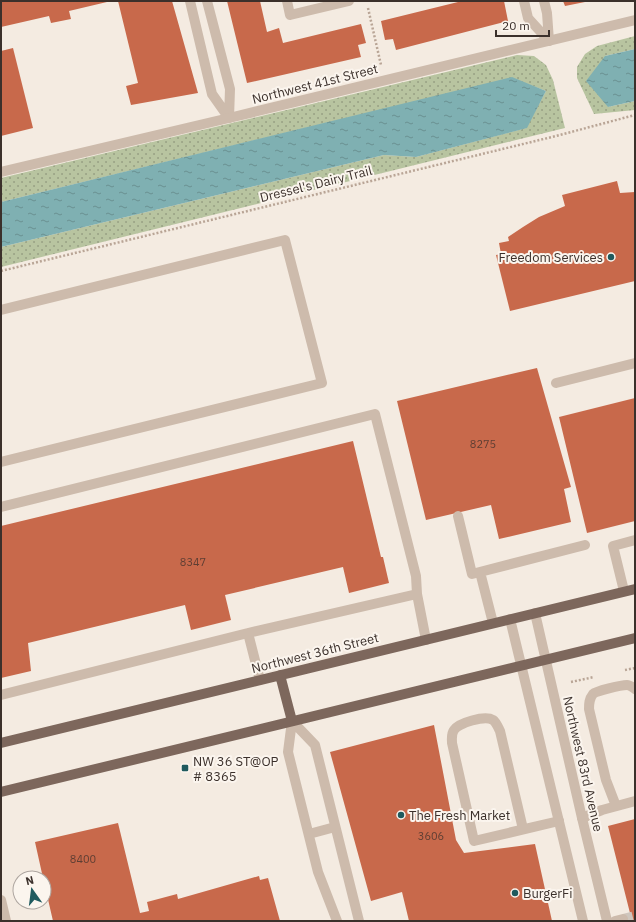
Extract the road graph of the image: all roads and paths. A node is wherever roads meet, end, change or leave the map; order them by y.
1 (190, 1) edge
2 (207, 1) edge
3 (287, 1) edge
4 (349, 1) edge
5 (524, 1) edge
6 (544, 1) edge
7 (337, 2) edge
8 (368, 8) dead end
9 (635, 20) edge
10 (549, 41) junction
11 (381, 65) dead end
12 (635, 115) edge
13 (229, 118) junction
14 (1, 172) edge
15 (1, 271) edge
16 (1, 310) edge
17 (635, 363) edge
18 (556, 383) dead end
19 (1, 462) edge
20 (1, 507) edge
21 (458, 516) dead end
22 (635, 540) edge
23 (585, 545) dead end
24 (480, 572) junction
25 (635, 589) edge
26 (624, 591) junction
27 (417, 594) junction
28 (535, 613) junction
29 (510, 619) junction
30 (492, 623) junction
31 (248, 633) junction
32 (635, 638) edge
33 (426, 640) junction
34 (545, 660) junction
35 (521, 666) junction
36 (280, 675) junction
37 (260, 680) junction
38 (635, 689) edge
39 (1, 695) edge
40 (292, 722) junction
41 (1, 743) edge
42 (1, 792) edge
43 (635, 801) edge
44 (616, 806) junction
45 (582, 818) junction
46 (559, 820) junction
47 (335, 827) junction
48 (523, 829) junction
49 (309, 834) junction
50 (1, 900) edge
51 (6, 921) edge
52 (337, 921) edge
53 (359, 921) edge
54 (583, 921) edge
55 (608, 921) edge

1 - 13 street
2 - 13 street
3 - 7 street
4 - 7 street
5 - 10 street
6 - 10 street
8 - 11 path
9 - 10 street, Northwest 41st Street
10 - 13 street, Northwest 41st Street
12 - 15 path, Dressel's Dairy Trail
13 - 14 street, Northwest 41st Street
16 - 19 street
17 - 18 street
20 - 27 street
21 - 24 street
22 - 26 street
23 - 24 street
24 - 30 street
25 - 26 main road, Northwest 36th Street
26 - 28 main road, Northwest 36th Street
27 - 31 street
27 - 33 street
28 - 29 main road, Northwest 36th Street
28 - 34 street, Northwest 83rd Avenue
29 - 30 main road, Northwest 36th Street
29 - 35 street
30 - 33 main road, Northwest 36th Street
31 - 37 street
31 - 39 street
32 - 34 main road
33 - 36 main road, Northwest 36th Street
34 - 35 main road
34 - 45 street, Northwest 83rd Avenue
35 - 40 main road
35 - 46 street
36 - 37 main road, Northwest 36th Street
36 - 40 main road
37 - 41 main road, Northwest 36th Street
38 - 44 street
40 - 42 main road
40 - 47 street
40 - 49 street
43 - 44 street
44 - 45 street
45 - 55 street, Northwest 83rd Avenue
46 - 48 street
46 - 54 street
47 - 49 street
47 - 53 street
48 - 48 street
49 - 52 street
50 - 51 street

